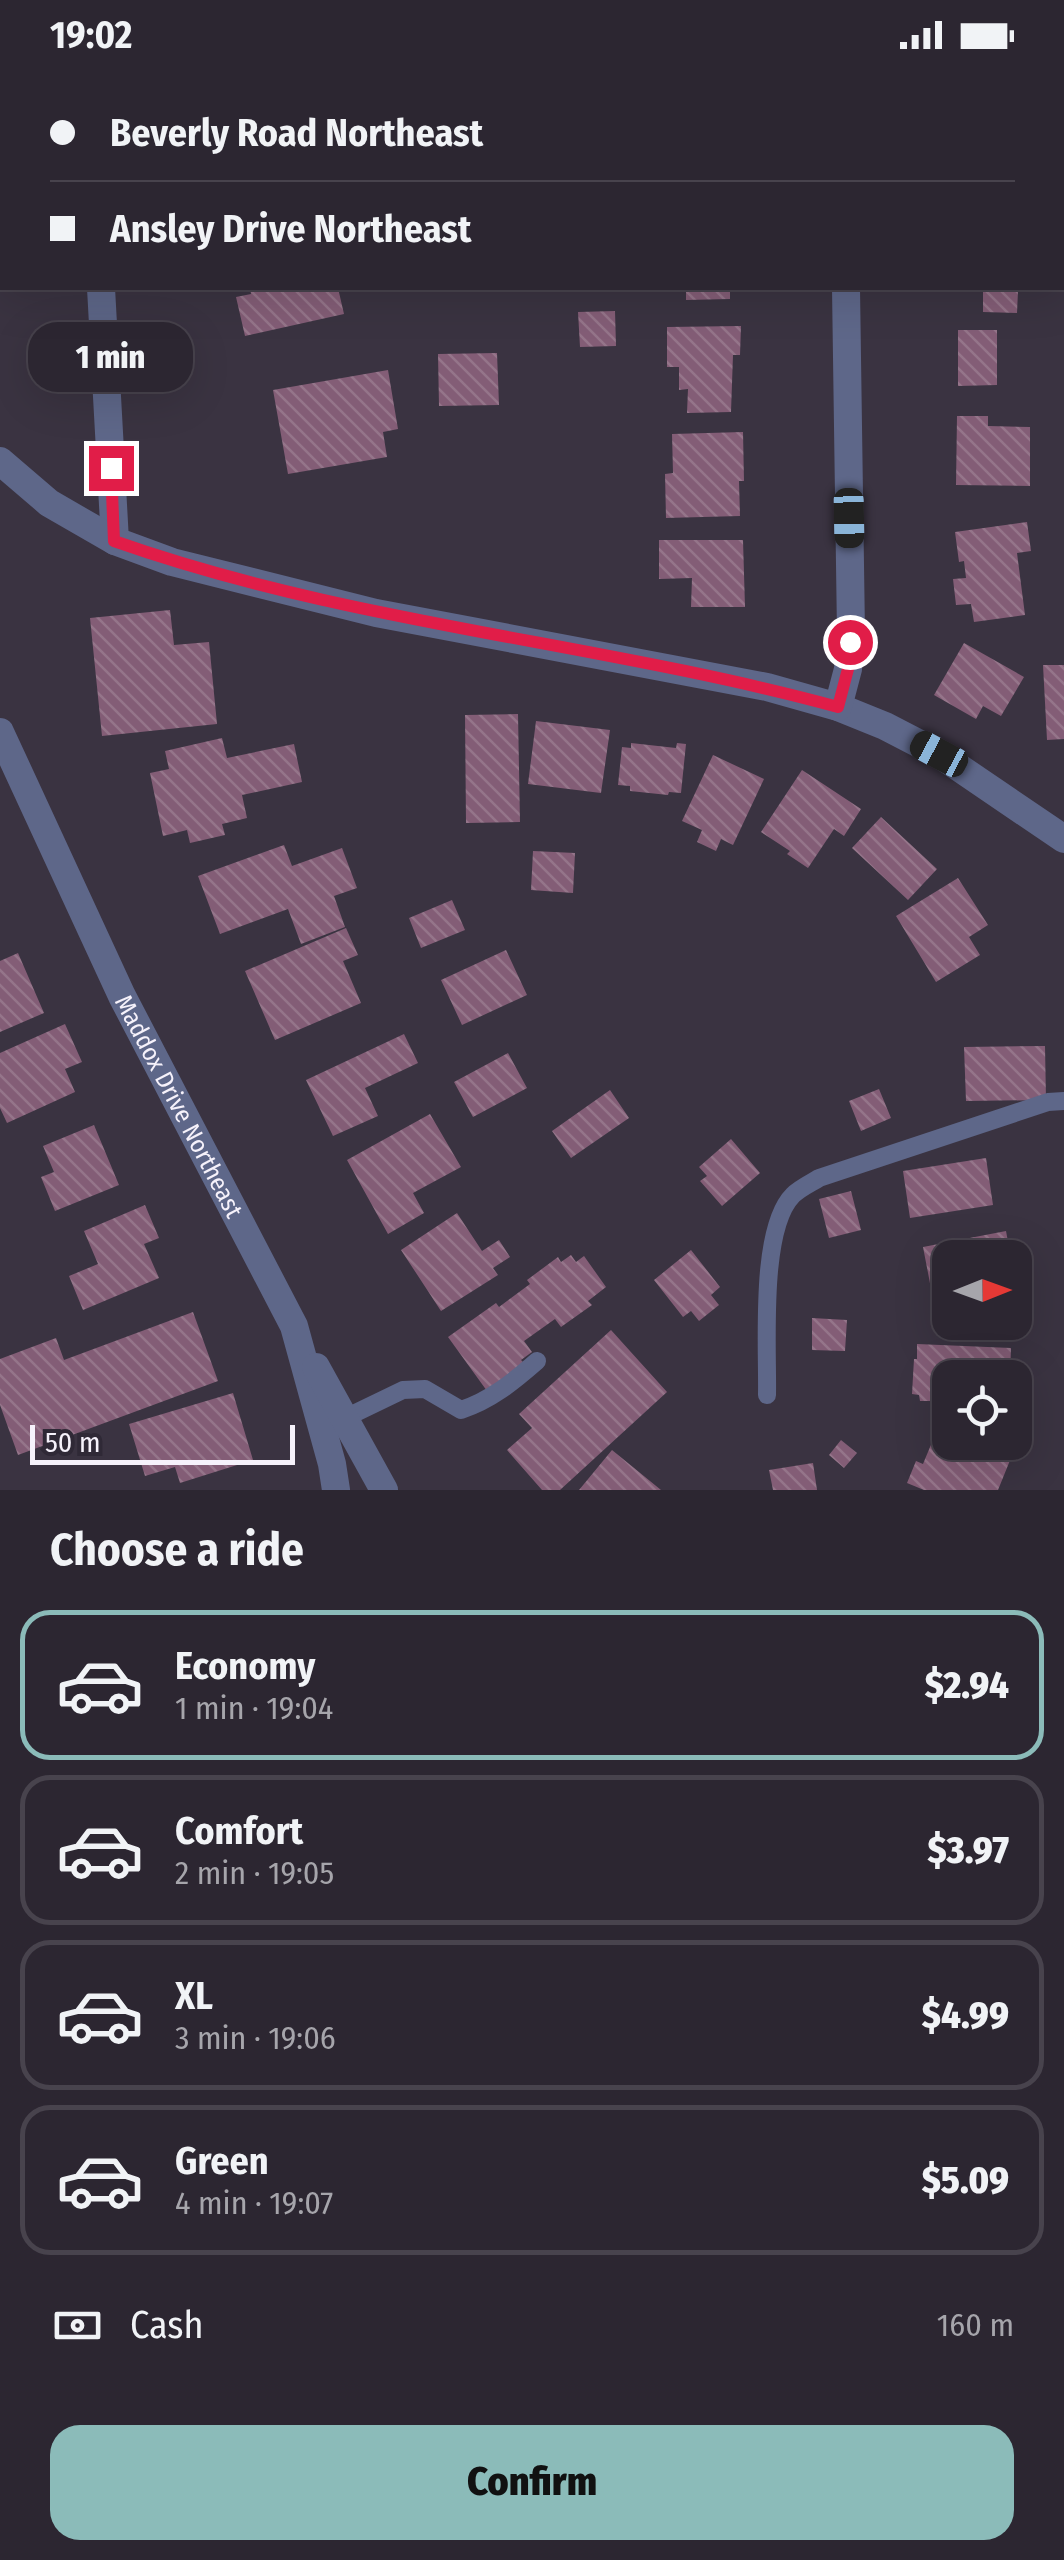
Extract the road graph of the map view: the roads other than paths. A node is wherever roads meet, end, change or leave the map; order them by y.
1 (101, 290) edge
2 (846, 290) edge
3 (0, 461) edge
4 (114, 541) junction
5 (838, 707) junction
6 (0, 732) edge
7 (7, 772) edge
8 (1064, 839) edge
9 (1064, 1100) edge
10 (294, 1326) junction
11 (537, 1361) dead end
12 (767, 1396) dead end
13 (345, 1418) junction
14 (336, 1490) edge
15 (384, 1490) edge

1 - 4 street
2 - 5 street
3 - 4 street
4 - 5 street
5 - 8 street
6 - 7 street, Maddox Drive Northeast
7 - 10 street, Maddox Drive Northeast
9 - 12 lane
10 - 13 street
10 - 14 street, Maddox Drive Northeast
11 - 13 lane
13 - 15 street

